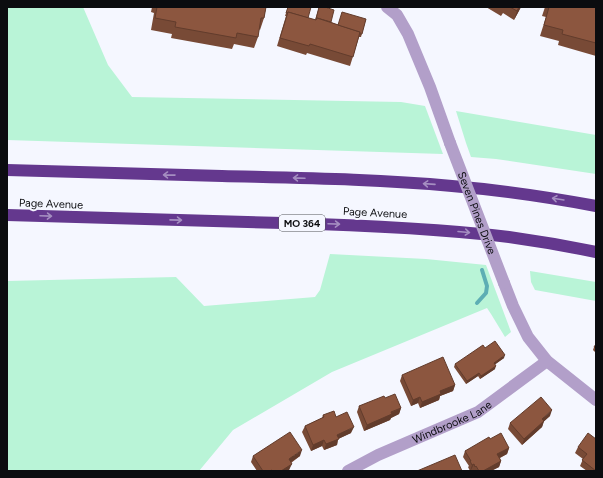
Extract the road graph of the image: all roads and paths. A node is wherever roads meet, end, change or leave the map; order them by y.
1 (387, 7) edge
2 (7, 170) edge
3 (596, 206) edge
4 (7, 215) edge
5 (596, 252) edge
6 (547, 361) junction
7 (596, 400) edge
8 (348, 471) edge

1 - 6 street, Seven Pines Drive, bridge
3 -> 2 highway
4 -> 5 highway, Page Avenue / MO 364
6 - 7 street, Seven Pines Drive
6 - 8 street, Windbrooke Lane

